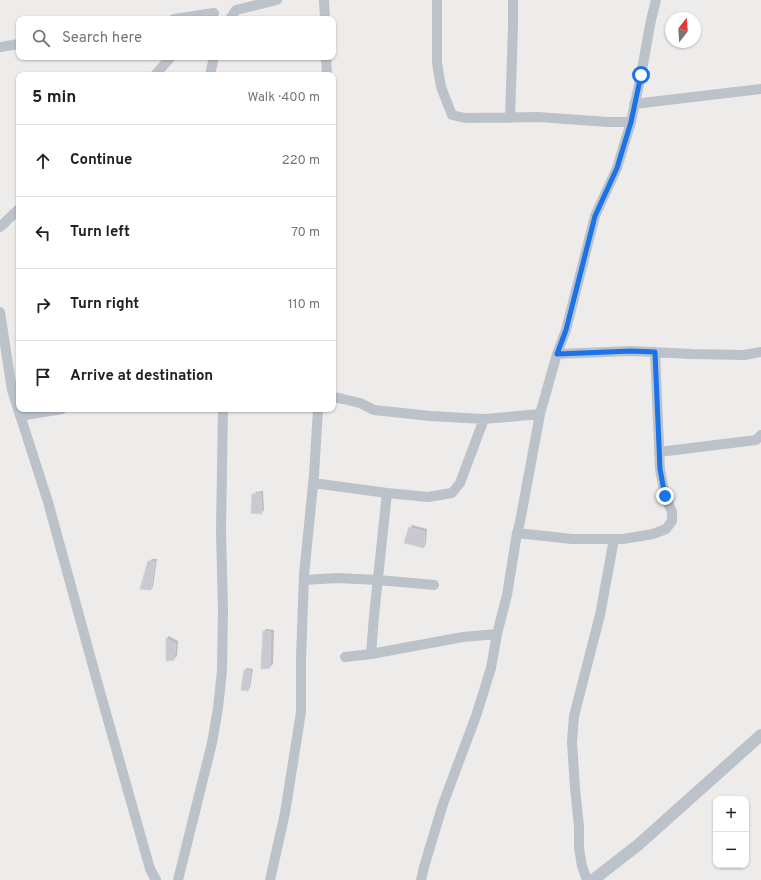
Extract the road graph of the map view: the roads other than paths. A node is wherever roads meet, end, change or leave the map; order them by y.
1 (277, 0) edge
2 (324, 0) edge
3 (437, 0) edge
4 (513, 0) edge
5 (656, 0) edge
6 (236, 10) junction
7 (211, 16) edge
8 (232, 16) edge
9 (325, 16) edge
10 (16, 45) edge
11 (0, 48) edge
12 (168, 60) edge
13 (213, 60) edge
14 (326, 60) edge
15 (158, 72) edge
16 (211, 72) edge
17 (327, 72) edge
18 (761, 89) edge
19 (634, 104) junction
20 (510, 118) junction
21 (631, 122) junction
22 (16, 212) edge
23 (0, 227) edge
24 (0, 312) edge
25 (655, 352) junction
26 (761, 352) edge
27 (557, 354) junction
28 (3, 356) edge
29 (336, 397) edge
30 (16, 403) edge
31 (19, 412) edge
32 (44, 412) edge
33 (223, 412) edge
34 (318, 412) edge
35 (540, 414) junction
36 (20, 416) junction
37 (484, 419) junction
38 (761, 435) edge
39 (659, 452) junction
40 (313, 482) junction
41 (387, 493) junction
42 (517, 533) junction
43 (614, 539) junction
44 (304, 580) junction
45 (378, 580) junction
46 (434, 585) dead end
47 (497, 634) junction
48 (371, 654) junction
49 (345, 657) dead end
50 (761, 735) edge
51 (156, 880) edge
52 (178, 880) edge
53 (270, 880) edge
54 (421, 880) edge
55 (587, 880) edge
56 (593, 880) edge

1 - 6 street
2 - 9 street
3 - 20 street
4 - 20 street
5 - 19 street
6 - 7 street
6 - 8 street
10 - 11 street
12 - 15 street
13 - 16 street
14 - 17 street
18 - 19 street
19 - 21 street
20 - 21 street
21 - 27 street
22 - 23 street
24 - 28 street
25 - 26 street
25 - 27 street
25 - 39 street
27 - 35 street
28 - 30 street
29 - 37 street
31 - 36 street
32 - 36 street
33 - 52 street
34 - 40 street
35 - 37 street
35 - 42 street
36 - 51 street
37 - 41 street
38 - 39 street
39 - 43 street
40 - 41 street
40 - 44 street
41 - 45 street
42 - 43 street
42 - 47 street
43 - 55 street
44 - 45 street
44 - 53 street
45 - 46 street
45 - 48 street
47 - 48 street
47 - 54 street
48 - 49 street
50 - 56 street

